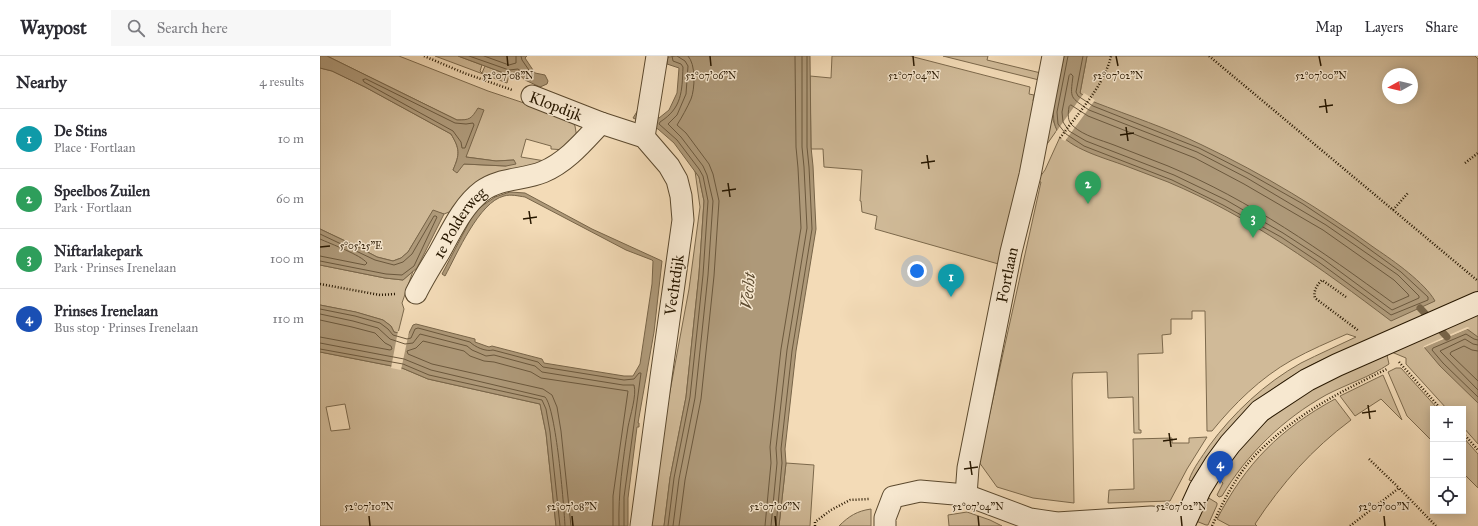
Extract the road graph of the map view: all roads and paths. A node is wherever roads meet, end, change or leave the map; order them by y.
1 (424, 56) edge
2 (657, 56) edge
3 (1053, 56) edge
4 (1111, 56) edge
5 (1209, 56) edge
6 (532, 96) joint
7 (601, 123) junction
8 (644, 137) junction
9 (1056, 143) dead end
10 (1478, 152) edge
11 (1465, 163) dead end
12 (1408, 193) dead end
13 (1393, 210) junction
14 (1478, 280) edge
15 (320, 284) edge
16 (416, 293) joint
17 (1346, 296) dead end
18 (1470, 306) edge
19 (1365, 333) dead end
20 (1389, 342) junction
21 (1400, 363) junction
22 (1395, 366) dead end
23 (1390, 368) dead end
24 (1438, 406) edge
25 (1466, 436) edge
26 (1478, 450) edge
27 (1369, 459) dead end
28 (1399, 488) junction
29 (966, 495) junction
30 (894, 497) junction
31 (1184, 523) edge
32 (641, 526) edge
33 (815, 526) edge
34 (886, 526) edge
35 (1212, 526) edge
36 (1350, 526) edge
37 (1436, 526) edge

1 - 6 path, Klopdijk
2 - 8 street
3 - 29 street, Fortlaan
4 - 9 path
5 - 13 path
6 - 7 street, Klopdijk
7 - 8 street, Klopdijk
7 - 16 street, 1e Polderweg
8 - 32 street, Vechtdijk
10 - 11 path
12 - 13 path
13 - 14 path
15 - 16 path
17 - 19 path
18 - 20 street
20 - 21 path
20 - 31 street
21 - 22 path
21 - 24 path
23 - 35 path
25 - 26 path
27 - 28 path
28 - 36 path
28 - 37 path
29 - 30 street
29 - 31 street
30 - 33 path
30 - 34 street

